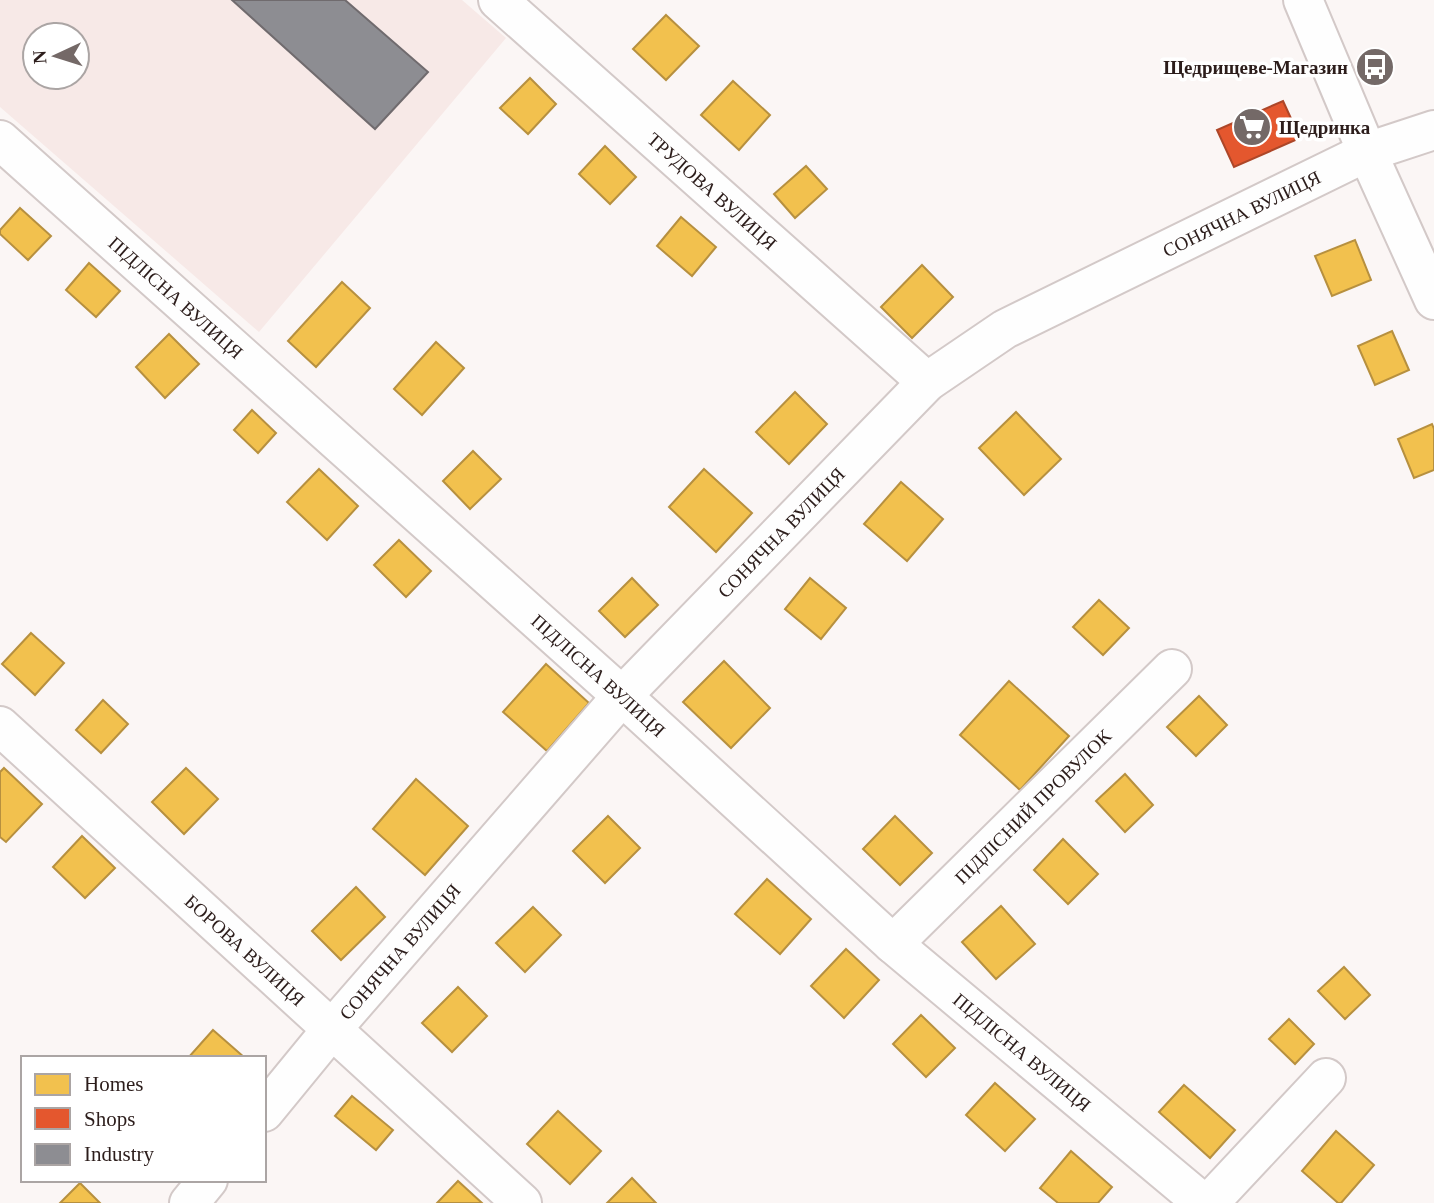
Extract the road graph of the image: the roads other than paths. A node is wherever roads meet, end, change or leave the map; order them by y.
1 (498, 0) edge
2 (1303, 0) edge
3 (1434, 130) edge
4 (0, 140) edge
5 (1367, 152) junction
6 (1434, 300) edge
7 (927, 382) junction
8 (1172, 669) dead end
9 (622, 696) junction
10 (0, 726) edge
11 (892, 944) junction
12 (332, 1030) junction
13 (1326, 1078) dead end
14 (266, 1110) edge
15 (206, 1182) edge
16 (190, 1203) edge
17 (522, 1203) edge
18 (1203, 1203) edge
19 (1209, 1203) edge

1 - 7 street, ТРУДОВА ВУЛИЦЯ
2 - 5 street
3 - 5 street, СОНЯЧНА ВУЛИЦЯ
4 - 9 street, ПІДЛІСНА ВУЛИЦЯ
5 - 6 street
5 - 7 street, СОНЯЧНА ВУЛИЦЯ
7 - 9 street, СОНЯЧНА ВУЛИЦЯ
8 - 11 street, ПІДЛІСНИЙ ПРОВУЛОК
9 - 11 street, ПІДЛІСНА ВУЛИЦЯ
9 - 12 street, СОНЯЧНА ВУЛИЦЯ
10 - 12 street, БОРОВА ВУЛИЦЯ
11 - 18 street, ПІДЛІСНА ВУЛИЦЯ
12 - 14 street, СОНЯЧНА ВУЛИЦЯ
12 - 17 street, БОРОВА ВУЛИЦЯ
13 - 19 street
15 - 16 street

